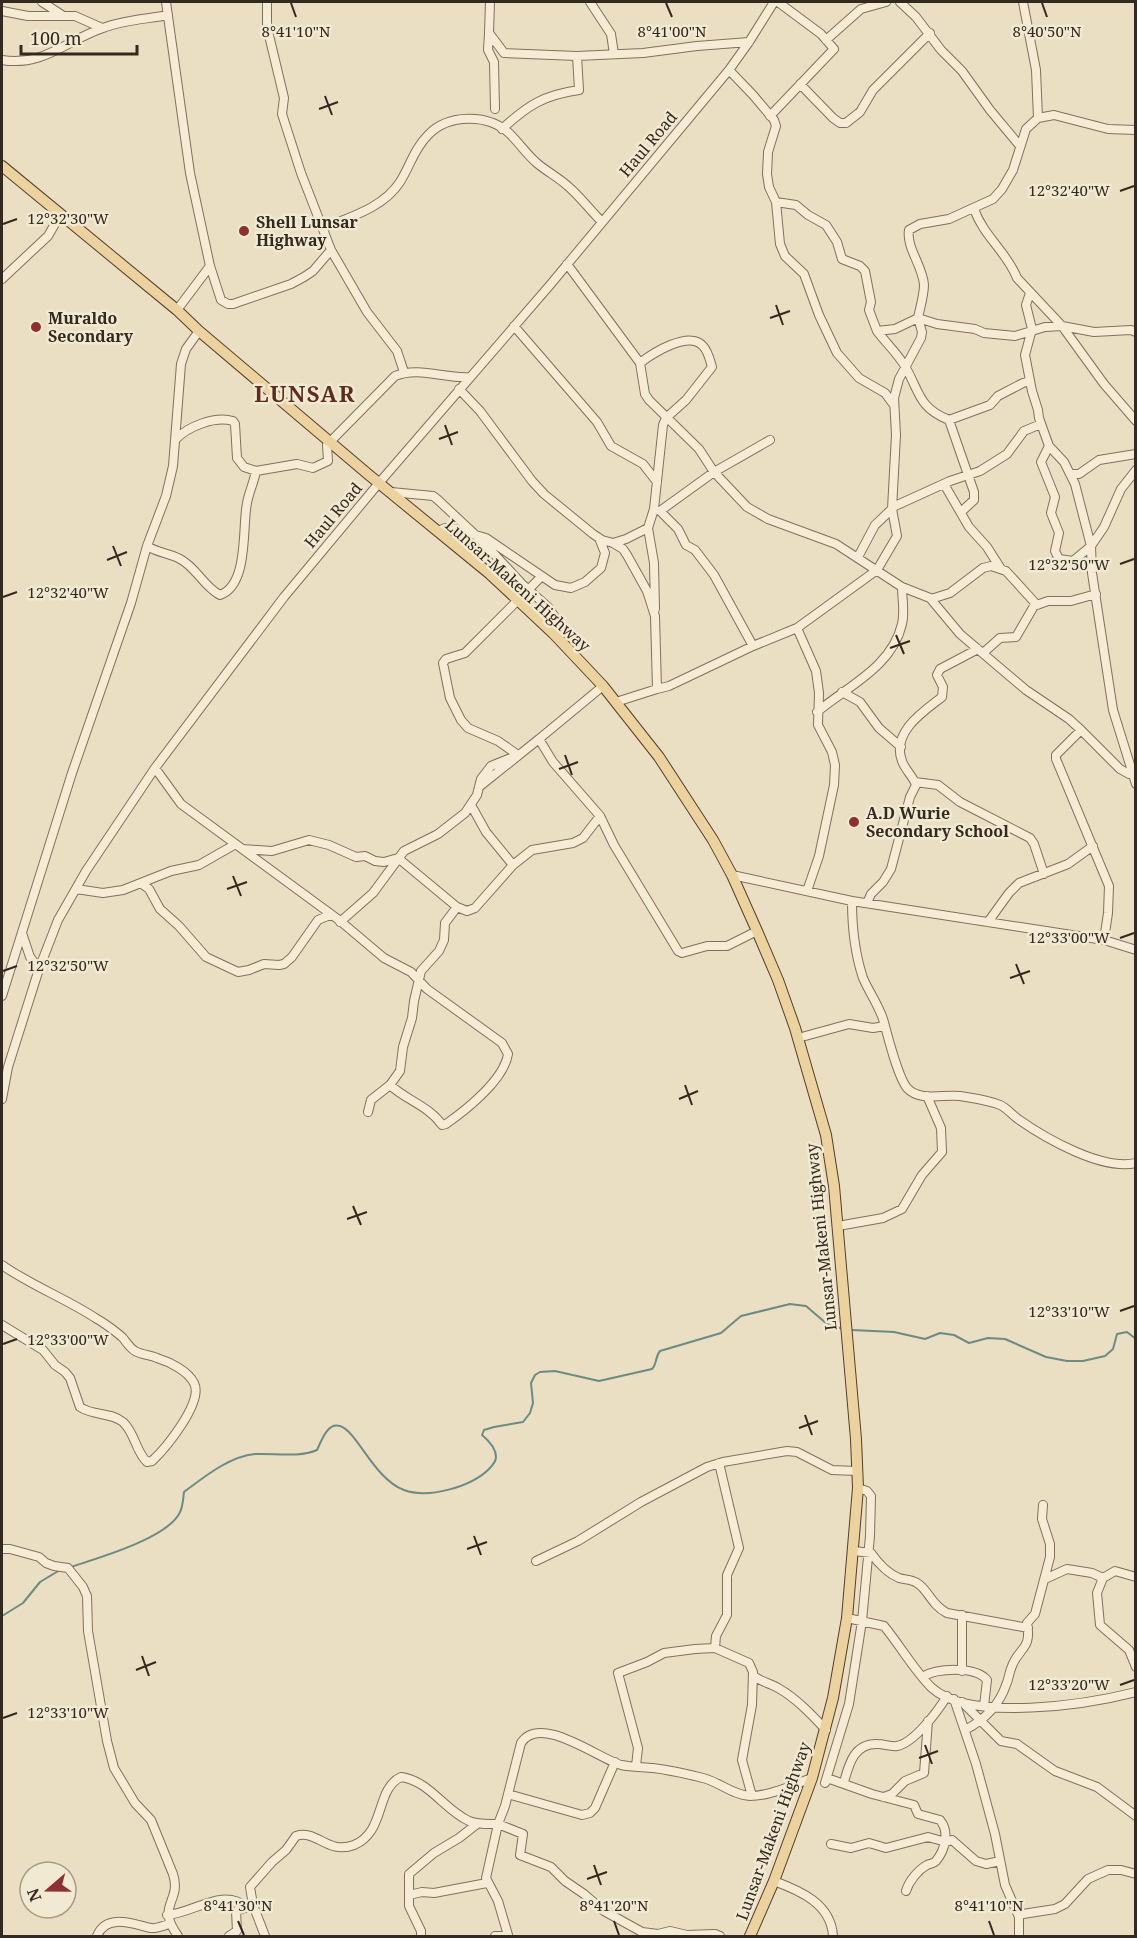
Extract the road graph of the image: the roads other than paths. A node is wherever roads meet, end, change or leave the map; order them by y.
1 (42, 2) edge
2 (166, 2) edge
3 (267, 2) edge
4 (490, 2) edge
5 (590, 2) edge
6 (776, 2) edge
7 (886, 2) edge
8 (900, 2) edge
9 (1023, 2) edge
10 (2, 11) edge
11 (62, 15) junction
12 (168, 15) junction
13 (102, 28) junction
14 (489, 33) junction
15 (930, 33) junction
16 (826, 40) junction
17 (749, 42) junction
18 (614, 54) junction
19 (577, 56) junction
20 (2, 60) edge
21 (729, 69) junction
22 (800, 84) junction
23 (495, 109) dead end
24 (770, 116) junction
25 (1038, 118) junction
26 (502, 129) junction
27 (1136, 130) edge
28 (1020, 146) junction
29 (2, 165) edge
30 (776, 202) junction
31 (974, 209) junction
32 (60, 215) junction
33 (602, 222) junction
34 (323, 228) junction
35 (331, 250) junction
36 (567, 264) junction
37 (210, 266) junction
38 (2, 279) edge
39 (1030, 293) junction
40 (177, 310) junction
41 (918, 318) junction
42 (514, 326) junction
43 (1062, 326) junction
44 (199, 331) junction
45 (877, 331) junction
46 (1136, 332) edge
47 (1031, 333) junction
48 (640, 363) junction
49 (906, 367) junction
50 (404, 372) junction
51 (470, 377) junction
52 (1030, 381) junction
53 (459, 389) junction
54 (894, 406) junction
55 (177, 410) junction
56 (666, 418) junction
57 (949, 420) junction
58 (1136, 420) edge
59 (1041, 424) junction
60 (193, 428) junction
61 (175, 440) junction
62 (770, 440) dead end
63 (330, 442) junction
64 (1049, 446) junction
65 (1136, 454) edge
66 (1136, 470) edge
67 (256, 471) junction
68 (714, 472) junction
69 (1070, 474) junction
70 (969, 475) junction
71 (657, 482) junction
72 (379, 483) junction
73 (944, 484) junction
74 (391, 492) junction
75 (892, 509) junction
76 (657, 510) junction
77 (961, 512) junction
78 (648, 528) junction
79 (438, 531) junction
80 (473, 532) junction
81 (599, 538) junction
82 (613, 543) junction
83 (147, 546) junction
84 (1091, 546) junction
85 (858, 557) junction
86 (1002, 569) junction
87 (878, 570) junction
88 (541, 577) junction
89 (902, 586) junction
90 (529, 590) junction
91 (1096, 594) junction
92 (517, 599) junction
93 (931, 599) junction
94 (1037, 604) junction
95 (655, 616) junction
96 (797, 628) junction
97 (553, 633) junction
98 (753, 646) junction
99 (981, 651) junction
100 (603, 686) junction
101 (657, 689) junction
102 (842, 692) junction
103 (616, 702) junction
104 (817, 712) junction
105 (1081, 730) junction
106 (539, 739) junction
107 (901, 747) junction
108 (518, 755) junction
109 (155, 768) junction
110 (1134, 772) edge
111 (915, 782) junction
112 (1136, 784) edge
113 (471, 805) junction
114 (600, 816) junction
115 (1093, 846) junction
116 (239, 847) junction
117 (398, 858) junction
118 (513, 865) junction
119 (1044, 874) junction
120 (732, 875) junction
121 (142, 884) junction
122 (76, 889) junction
123 (807, 891) junction
124 (852, 901) junction
125 (867, 903) junction
126 (457, 907) junction
127 (330, 915) junction
128 (340, 922) junction
129 (988, 922) junction
130 (757, 931) junction
131 (22, 933) junction
132 (1104, 940) junction
133 (1136, 950) edge
134 (39, 969) junction
135 (419, 980) junction
136 (2, 996) edge
137 (885, 1026) junction
138 (798, 1038) junction
139 (390, 1085) junction
140 (927, 1096) junction
141 (2, 1099) edge
142 (368, 1112) dead end
143 (1136, 1163) edge
144 (838, 1226) junction
145 (2, 1265) edge
146 (2, 1325) edge
147 (719, 1463) junction
148 (857, 1471) junction
149 (858, 1488) junction
150 (1042, 1505) dead end
151 (2, 1550) edge
152 (854, 1551) junction
153 (868, 1552) junction
154 (536, 1561) dead end
155 (1136, 1577) edge
156 (1103, 1578) junction
157 (1045, 1579) junction
158 (962, 1615) junction
159 (847, 1618) junction
160 (862, 1621) junction
161 (1028, 1628) junction
162 (715, 1648) junction
163 (1136, 1667) edge
164 (963, 1671) junction
165 (753, 1675) junction
166 (922, 1677) junction
167 (1136, 1692) edge
168 (954, 1699) junction
169 (989, 1706) junction
170 (928, 1721) junction
171 (981, 1721) junction
172 (826, 1730) junction
173 (965, 1730) junction
174 (615, 1762) junction
175 (636, 1766) junction
176 (812, 1778) junction
177 (844, 1782) junction
178 (508, 1794) junction
179 (752, 1796) junction
180 (884, 1797) junction
181 (1136, 1816) edge
182 (477, 1824) junction
183 (498, 1824) junction
184 (946, 1842) junction
185 (831, 1844) dead end
186 (1000, 1861) junction
187 (1136, 1874) edge
188 (774, 1881) junction
189 (487, 1882) junction
190 (906, 1891) dead end
191 (409, 1895) junction
192 (250, 1906) junction
193 (1016, 1910) junction
194 (168, 1919) junction
195 (97, 1936) edge
196 (178, 1936) edge
197 (229, 1936) edge
198 (265, 1936) edge
199 (421, 1936) edge
200 (495, 1936) edge
201 (508, 1936) edge
202 (720, 1936) edge
203 (750, 1936) edge
204 (833, 1936) edge
205 (1019, 1936) edge

1 - 11 street
2 - 12 street
3 - 34 street
4 - 14 street
5 - 18 street
6 - 16 street
6 - 17 street, Haul Road
7 - 16 street
8 - 15 street
9 - 25 street
10 - 11 street
11 - 13 street
12 - 13 street
12 - 37 street
13 - 20 street
14 - 19 street
14 - 23 street
15 - 22 street
15 - 28 street
16 - 22 street
17 - 18 street
17 - 21 street, Haul Road
18 - 19 street
19 - 26 street
21 - 24 street
21 - 33 street, Haul Road
22 - 24 street
24 - 30 street
25 - 27 street
25 - 28 street
26 - 33 street
26 - 34 street
28 - 31 street
29 - 32 main road, Lunsar-Makeni Highway
30 - 45 street
30 - 54 street
31 - 39 street
31 - 41 street
32 - 38 street
32 - 40 main road, Lunsar-Makeni Highway
33 - 36 street, Haul Road
34 - 35 street
35 - 37 street
35 - 50 street
36 - 42 street, Haul Road
36 - 48 street
37 - 40 street
39 - 43 street
39 - 47 street
40 - 44 main road, Lunsar-Makeni Highway
41 - 45 street
41 - 47 street
41 - 49 street
42 - 51 street, Haul Road
42 - 71 street
43 - 46 street
43 - 47 street
43 - 58 street
44 - 55 street
44 - 63 main road, Lunsar-Makeni Highway
45 - 49 street
47 - 52 street
48 - 56 street
48 - 56 street
49 - 54 street
49 - 57 street
50 - 51 street
50 - 63 street
51 - 53 street, Haul Road
52 - 57 street
52 - 59 street
53 - 72 street, Haul Road
53 - 81 street
54 - 75 street
55 - 60 street
55 - 61 street
56 - 68 street
56 - 71 street
57 - 70 street
59 - 64 street
59 - 70 street
60 - 61 street
60 - 67 street
61 - 83 street
62 - 68 street
63 - 67 street
63 - 72 main road, Lunsar-Makeni Highway
64 - 69 street
64 - 84 street
65 - 69 street
66 - 84 street
67 - 83 street
68 - 76 street
68 - 85 street
69 - 84 street
70 - 73 street
70 - 77 street
71 - 76 street
72 - 74 main road, Lunsar-Makeni Highway
72 - 109 street, Haul Road
73 - 75 street
73 - 77 street
74 - 79 main road, Lunsar-Makeni Highway
74 - 80 street
75 - 85 street
75 - 87 street
76 - 78 street
76 - 98 street
77 - 86 street
78 - 82 street
78 - 95 street
79 - 80 street
79 - 92 main road, Lunsar-Makeni Highway
80 - 88 street
80 - 90 street
81 - 82 street
81 - 88 street
82 - 95 street
83 - 131 street
84 - 91 street
85 - 87 street
86 - 93 street
86 - 94 street
87 - 89 street
87 - 96 street
88 - 90 street
89 - 93 street
89 - 102 street
90 - 92 street
90 - 97 street
91 - 94 street
91 - 110 street
92 - 97 main road, Lunsar-Makeni Highway
92 - 108 street
93 - 99 street
94 - 99 street
95 - 101 street
96 - 98 street
96 - 104 street
97 - 100 main road, Lunsar-Makeni Highway
98 - 101 street
99 - 105 street
99 - 107 street
100 - 103 main road, Lunsar-Makeni Highway
100 - 106 street
101 - 103 street
102 - 104 street
102 - 107 street
103 - 120 main road, Lunsar-Makeni Highway
104 - 123 street
105 - 110 street
105 - 115 street
106 - 108 street
106 - 114 street
107 - 111 street
108 - 113 street
109 - 116 street
109 - 122 street, Haul Road
110 - 112 street
111 - 119 street
111 - 125 street
113 - 117 street
113 - 118 street
114 - 118 street
114 - 130 street
115 - 119 street
115 - 132 street
116 - 117 street
116 - 121 street
116 - 127 street
117 - 126 street
117 - 128 street
118 - 126 street
119 - 129 street
120 - 123 street
120 - 130 main road, Lunsar-Makeni Highway
121 - 122 street
121 - 127 street
122 - 134 street, Haul Road
123 - 124 street
124 - 125 street
124 - 137 street
125 - 129 street
126 - 135 street
127 - 128 street
128 - 135 street
129 - 132 street
130 - 138 main road, Lunsar-Makeni Highway
131 - 134 street
131 - 136 street
132 - 133 street
134 - 141 street, Haul Road
135 - 139 street
135 - 139 street
137 - 138 street
137 - 140 street
138 - 144 main road, Lunsar-Makeni Highway
139 - 142 street
140 - 143 street
140 - 144 street
144 - 148 main road, Lunsar-Makeni Highway
145 - 146 street
147 - 148 street
147 - 154 street
147 - 162 street
148 - 149 main road, Lunsar-Makeni Highway
149 - 152 main road, Lunsar-Makeni Highway
149 - 153 street
150 - 157 street
151 - 194 street
152 - 153 street
152 - 159 main road, Lunsar-Makeni Highway
153 - 158 street
153 - 160 street
155 - 156 street
156 - 157 street
156 - 163 street
157 - 161 street
158 - 161 street
158 - 164 street
159 - 160 street
159 - 172 main road, Lunsar-Makeni Highway
160 - 166 street
160 - 177 street
161 - 169 street
162 - 165 street
162 - 175 street
164 - 166 street
164 - 169 street
165 - 172 street
165 - 179 street
166 - 168 street
167 - 169 street
168 - 169 street
168 - 170 street
168 - 171 street
168 - 173 street
169 - 171 street
170 - 177 street
170 - 180 street
171 - 173 street
171 - 181 street
172 - 176 main road, Lunsar-Makeni Highway
173 - 186 street
174 - 175 street
174 - 178 street
174 - 178 street
175 - 179 street
176 - 179 street
176 - 188 main road, Lunsar-Makeni Highway
177 - 180 street
178 - 183 street
180 - 184 street
182 - 183 street
182 - 191 street
182 - 192 street
183 - 189 street
183 - 202 street
184 - 185 street
184 - 186 street
184 - 190 street
186 - 193 street
187 - 193 street
188 - 203 main road, Lunsar-Makeni Highway
188 - 204 street
189 - 191 street
189 - 201 street
191 - 199 street
192 - 194 street
192 - 197 street
192 - 198 street
193 - 205 street
194 - 195 street
194 - 196 street
200 - 201 street

